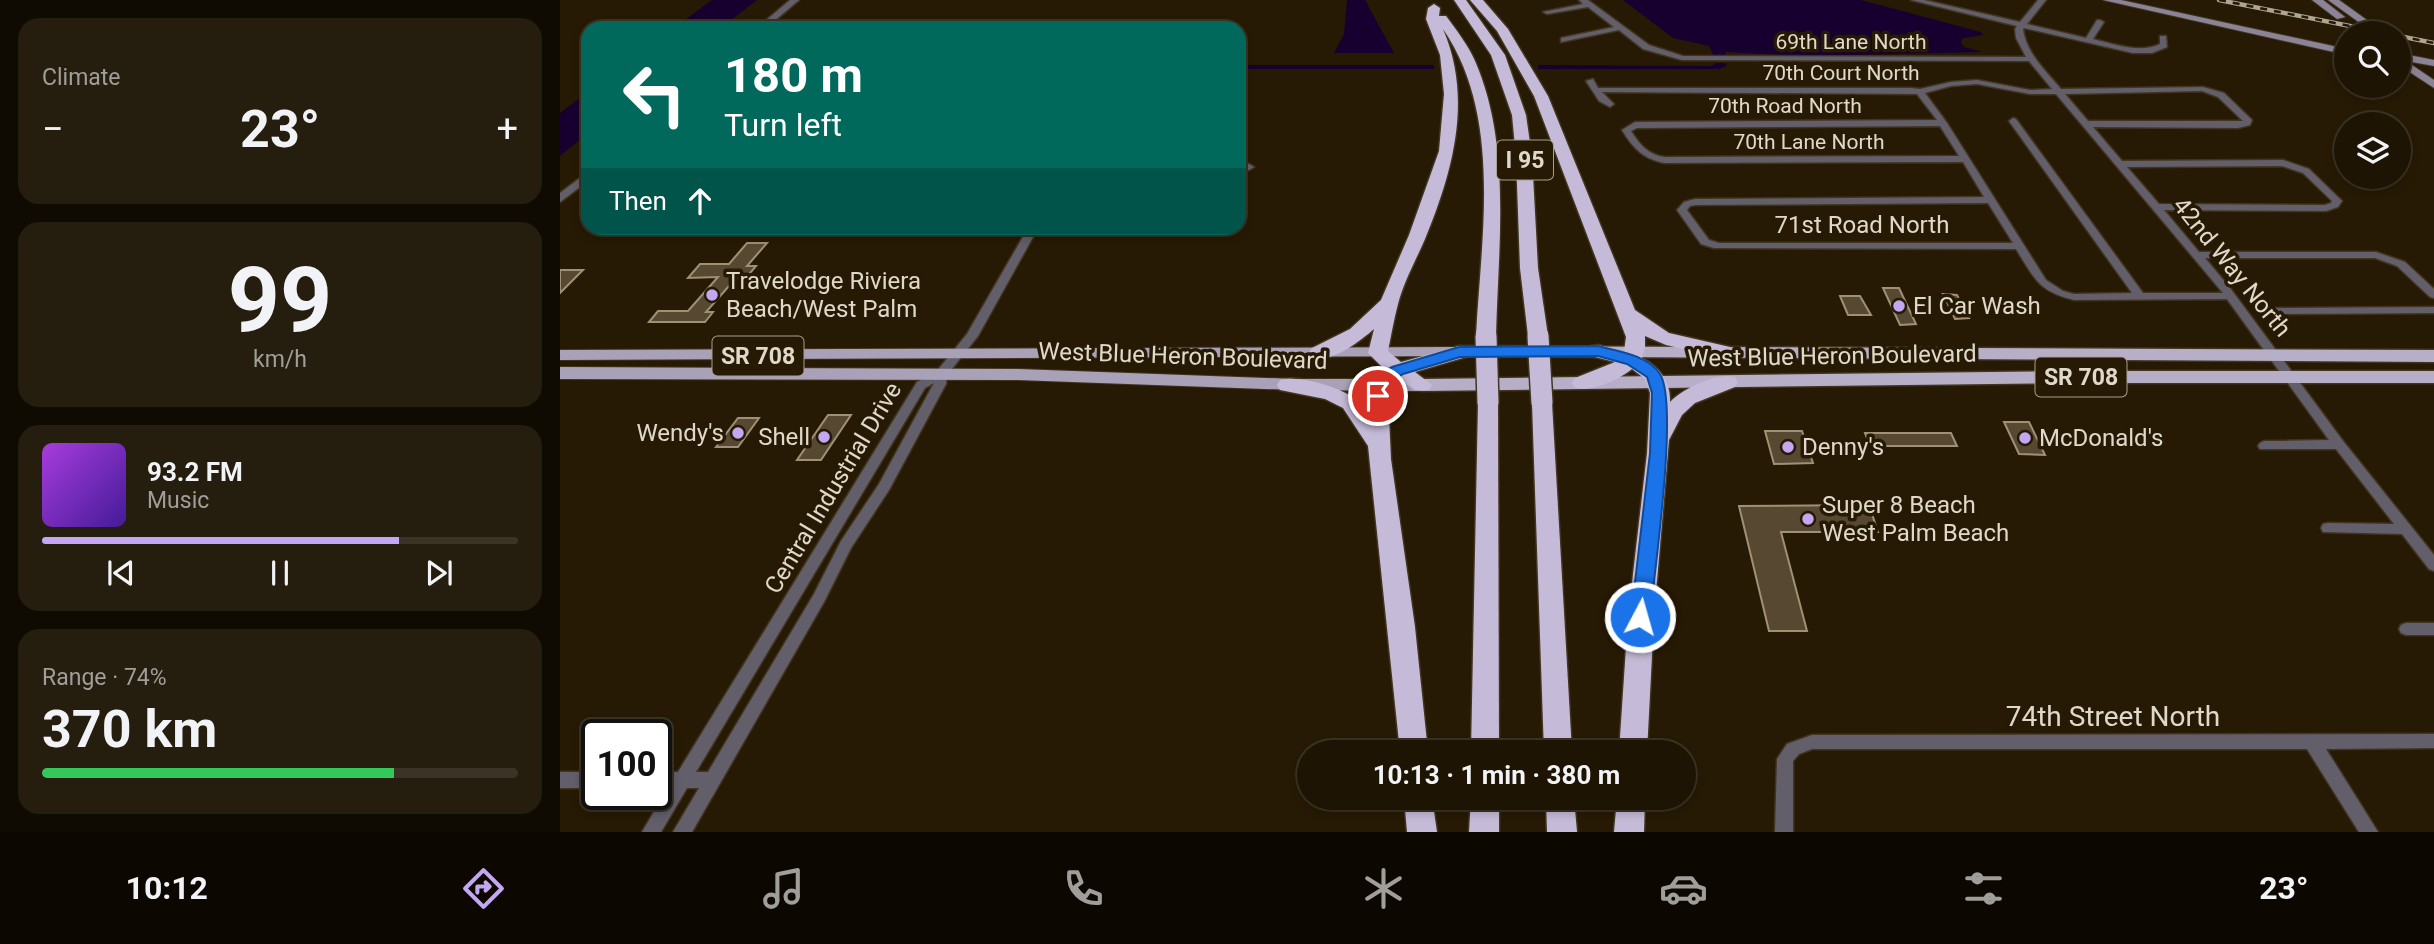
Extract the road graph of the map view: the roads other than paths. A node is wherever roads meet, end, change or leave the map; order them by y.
1 (795, 0) edge
2 (1460, 0) edge
3 (1476, 0) edge
4 (1915, 0) edge
5 (1969, 0) edge
6 (2042, 0) edge
7 (2108, 0) edge
8 (2317, 0) edge
9 (2333, 0) edge
10 (1586, 2) edge
11 (2135, 3) edge
12 (1431, 4) edge
13 (1960, 10) junction
14 (1547, 12) dead end
15 (770, 21) edge
16 (2345, 21) edge
17 (2363, 21) edge
18 (2100, 22) dead end
19 (2022, 25) junction
20 (1619, 28) junction
21 (2163, 38) dead end
22 (1563, 40) dead end
23 (2088, 41) junction
24 (2333, 42) edge
25 (2334, 49) edge
26 (2142, 51) joint
27 (2411, 56) edge
28 (2031, 59) junction
29 (2411, 60) edge
30 (2417, 60) junction
31 (2411, 63) edge
32 (2411, 68) edge
33 (2434, 69) edge
34 (1590, 82) dead end
35 (2434, 85) edge
36 (1596, 90) junction
37 (2057, 90) junction
38 (2209, 90) joint
39 (1920, 92) junction
40 (1610, 104) dead end
41 (2013, 121) dead end
42 (1943, 123) junction
43 (2247, 123) joint
44 (2086, 124) junction
45 (1652, 158) joint
46 (1966, 159) junction
47 (2119, 164) junction
48 (2293, 165) joint
49 (581, 181) edge
50 (560, 199) edge
51 (1992, 200) junction
52 (2335, 205) joint
53 (2155, 207) junction
54 (1029, 235) edge
55 (2020, 246) junction
56 (2195, 255) junction
57 (2386, 257) joint
58 (2434, 295) edge
59 (2231, 296) junction
60 (2140, 297) junction
61 (1389, 302) junction
62 (2434, 310) edge
63 (2272, 311) dead end
64 (1628, 313) junction
65 (1598, 351) joint
66 (1459, 352) junction
67 (1723, 352) junction
68 (1319, 353) junction
69 (1378, 353) junction
70 (560, 355) edge
71 (2011, 355) junction
72 (956, 356) junction
73 (1635, 356) junction
74 (2156, 356) junction
75 (2274, 356) junction
76 (2434, 356) edge
77 (560, 373) edge
78 (941, 374) junction
79 (2043, 377) junction
80 (2434, 377) edge
81 (1390, 378) junction
82 (2290, 378) junction
83 (1903, 379) junction
84 (1728, 382) junction
85 (1582, 383) junction
86 (1659, 383) junction
87 (1287, 385) junction
88 (1422, 385) joint
89 (2339, 444) junction
90 (2264, 446) dead end
91 (1658, 453) junction
92 (1380, 459) junction
93 (2328, 528) dead end
94 (2406, 529) junction
95 (2434, 565) edge
96 (2406, 629) dead end
97 (2434, 629) edge
98 (1413, 740) edge
99 (1485, 740) edge
100 (1557, 740) edge
101 (1634, 740) edge
102 (2434, 741) edge
103 (2313, 743) junction
104 (560, 779) edge
105 (581, 780) edge
106 (672, 780) edge
107 (682, 780) junction
108 (712, 780) junction
109 (1419, 810) edge
110 (1485, 810) edge
111 (1561, 810) edge
112 (1630, 810) edge
113 (651, 832) edge
114 (682, 832) edge
115 (1422, 832) edge
116 (1485, 832) edge
117 (1562, 832) edge
118 (1629, 832) edge
119 (1784, 832) edge
120 (2369, 832) edge

1 - 15 street
2 - 100 highway, I 95, bridge
3 - 64 highway
4 - 13 street
5 - 13 street
6 - 19 street
7 - 11 main road
8 - 16 main road
9 - 17 main road
10 - 14 street
10 - 20 street, 69th Lane North
11 - 24 main road
11 - 25 main road
12 - 61 highway
12 - 99 highway, I 95, bridge
13 - 19 street
18 - 23 street
19 - 23 street
19 - 28 street, 42nd Way North
20 - 22 street
20 - 28 street, 69th Lane North
21 - 26 street
23 - 26 street
27 - 30 main road
28 - 37 street, 42nd Way North
29 - 30 main road
30 - 33 main road
31 - 33 main road
32 - 35 main road
34 - 36 street
36 - 39 street, 70th Court North
36 - 40 street
37 - 38 street, 70th Court North
37 - 39 street, 70th Court North
37 - 44 street, 42nd Way North
38 - 43 street
39 - 42 street
41 - 60 street
42 - 45 street, 70th Road North
42 - 46 street
43 - 44 street
44 - 47 street, 42nd Way North
45 - 46 street, 70th Lane North
46 - 51 street
47 - 48 street
47 - 53 street, 42nd Way North
48 - 52 street
49 - 50 street
51 - 55 street
51 - 55 street, 71st Road North
52 - 53 street
53 - 56 street, 42nd Way North
54 - 72 street
55 - 60 street
56 - 57 street
56 - 59 street, 42nd Way North
57 - 58 street
59 - 60 street
59 - 75 street, 42nd Way North
61 - 68 highway
61 - 69 highway
62 - 63 street
64 - 67 highway
64 - 73 highway
65 - 66 highway, West Blue Heron Boulevard / SR 708
65 - 73 highway
66 - 69 main road, West Blue Heron Boulevard / SR 708
66 - 81 highway
67 - 71 highway, West Blue Heron Boulevard / SR 708
67 - 73 highway, West Blue Heron Boulevard / SR 708
68 - 69 main road, West Blue Heron Boulevard / SR 708
68 - 72 main road, West Blue Heron Boulevard / SR 708
69 - 81 highway
70 - 72 main road, West Blue Heron Boulevard / SR 708
71 - 74 highway, West Blue Heron Boulevard / SR 708
71 - 83 highway
72 - 78 street
73 - 85 highway
73 - 86 highway
74 - 75 highway, West Blue Heron Boulevard / SR 708
74 - 79 highway
75 - 76 highway, West Blue Heron Boulevard / SR 708
75 - 82 street, 42nd Way North
77 - 78 main road, West Blue Heron Boulevard / SR 708
78 - 87 main road, West Blue Heron Boulevard / SR 708
78 - 107 street, Central Industrial Drive
78 - 108 street, Central Industrial Drive
79 - 82 highway, West Blue Heron Boulevard / SR 708
79 - 83 highway, West Blue Heron Boulevard / SR 708
80 - 82 highway, West Blue Heron Boulevard / SR 708
81 - 87 main road, West Blue Heron Boulevard / SR 708
81 - 88 highway
81 - 92 highway
82 - 89 street, 42nd Way North
83 - 84 highway, West Blue Heron Boulevard / SR 708
84 - 86 highway, West Blue Heron Boulevard / SR 708
84 - 91 highway
85 - 86 highway, West Blue Heron Boulevard / SR 708
85 - 88 highway, West Blue Heron Boulevard / SR 708
86 - 91 highway
87 - 92 highway
89 - 90 street
89 - 94 street, 42nd Way North
91 - 101 highway
92 - 98 highway
93 - 94 street
94 - 95 street, 42nd Way North
96 - 97 street
102 - 103 street, 74th Street North
103 - 119 street, 74th Street North
103 - 120 street
104 - 105 street
106 - 107 street
107 - 108 street
107 - 113 street, Central Industrial Drive
108 - 114 street, Central Industrial Drive
109 - 115 highway
110 - 116 highway
111 - 117 highway
112 - 118 highway

